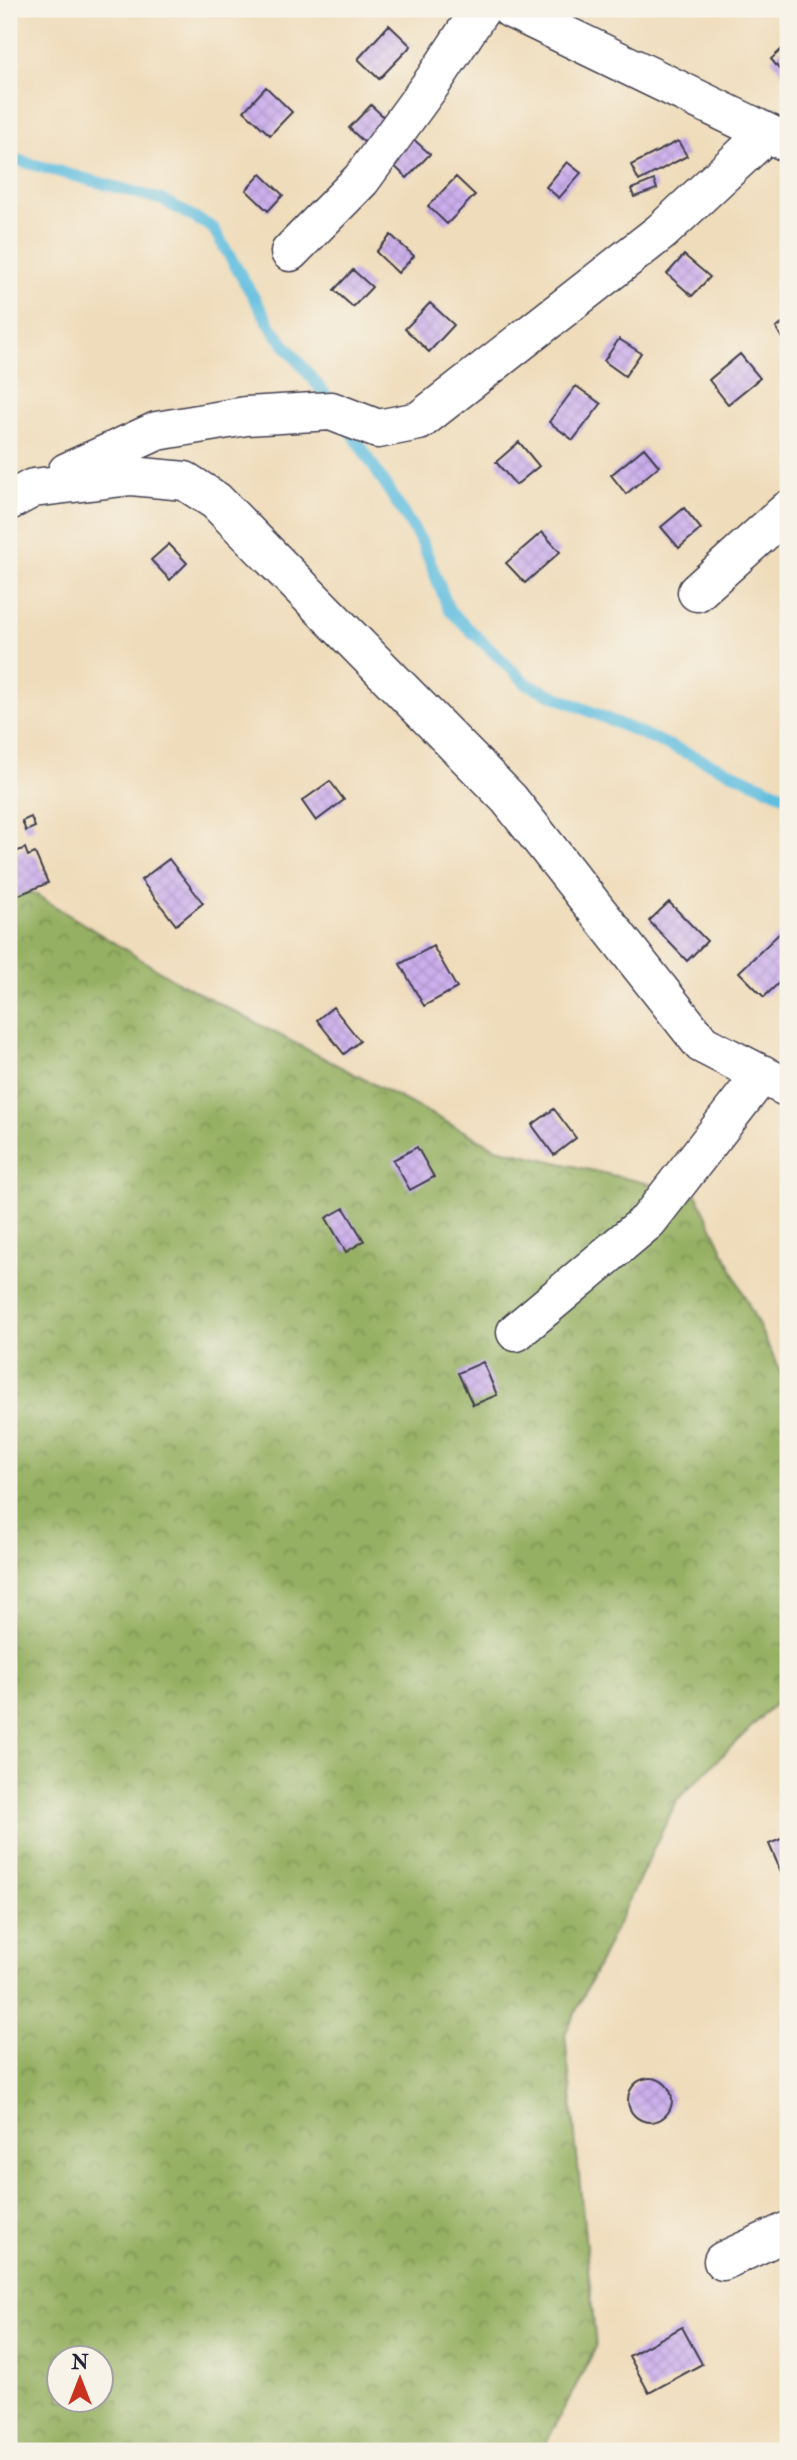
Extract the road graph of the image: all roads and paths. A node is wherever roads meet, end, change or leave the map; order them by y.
1 (481, 9) edge
2 (511, 9) edge
3 (777, 138) edge
4 (290, 251) dead end
5 (21, 494) edge
6 (788, 510) edge
7 (697, 592) dead end
8 (775, 1081) edge
9 (516, 1332) dead end
10 (788, 2231) edge
11 (723, 2262) dead end

1 - 4 street
2 - 3 street
3 - 5 street
5 - 8 street
6 - 7 street
8 - 9 street
10 - 11 street

